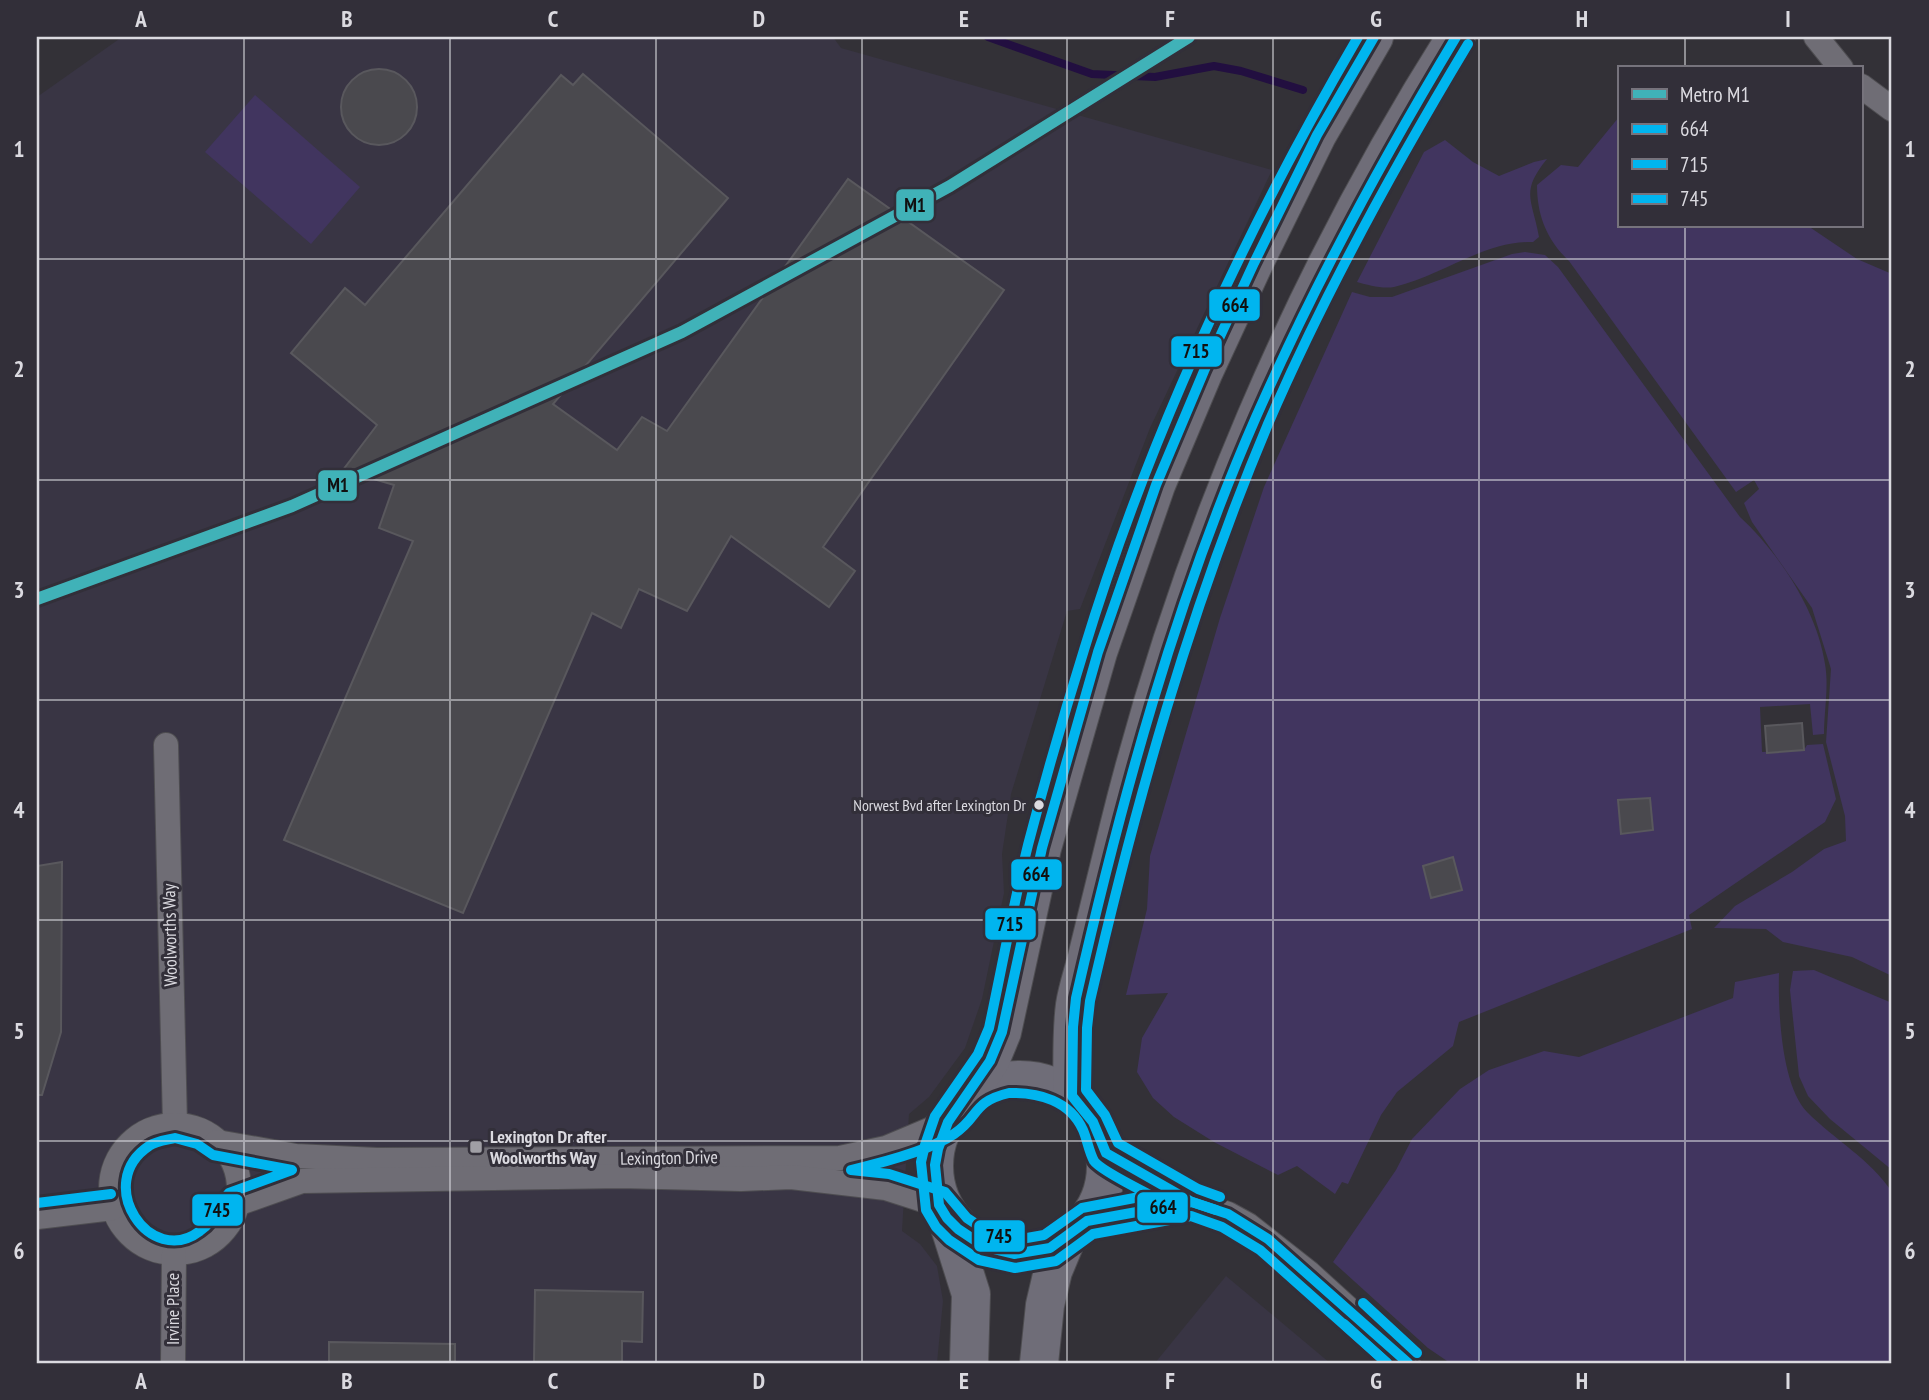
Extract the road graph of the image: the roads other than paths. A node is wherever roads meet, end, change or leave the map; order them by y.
1 (1816, 37) edge
2 (1371, 41) edge
3 (1447, 51) edge
4 (1839, 66) edge
5 (1862, 87) edge
6 (1892, 109) edge
7 (166, 745) dead end
8 (1072, 1096) junction
9 (958, 1109) junction
10 (175, 1124) junction
11 (217, 1142) junction
12 (1106, 1153) junction
13 (1192, 1202) junction
14 (237, 1204) junction
15 (113, 1208) junction
16 (943, 1212) junction
17 (37, 1217) edge
18 (1078, 1228) junction
19 (174, 1254) junction
20 (173, 1363) edge
21 (969, 1363) edge
22 (1039, 1363) edge
23 (1408, 1363) edge

1 - 4 street
2 - 9 main road
3 - 8 main road
5 - 6 street
7 - 10 street, Woolworths Way
8 - 9 main road
8 - 12 main road
9 - 11 street, Lexington Drive
9 - 16 main road
10 - 11 street
10 - 15 street
11 - 14 street
12 - 13 street
12 - 18 main road
13 - 18 street
13 - 23 street
14 - 16 street, Lexington Drive
14 - 19 street
15 - 17 street
15 - 19 street
16 - 18 main road
16 - 21 main road
18 - 22 main road
19 - 20 street, Irvine Place

